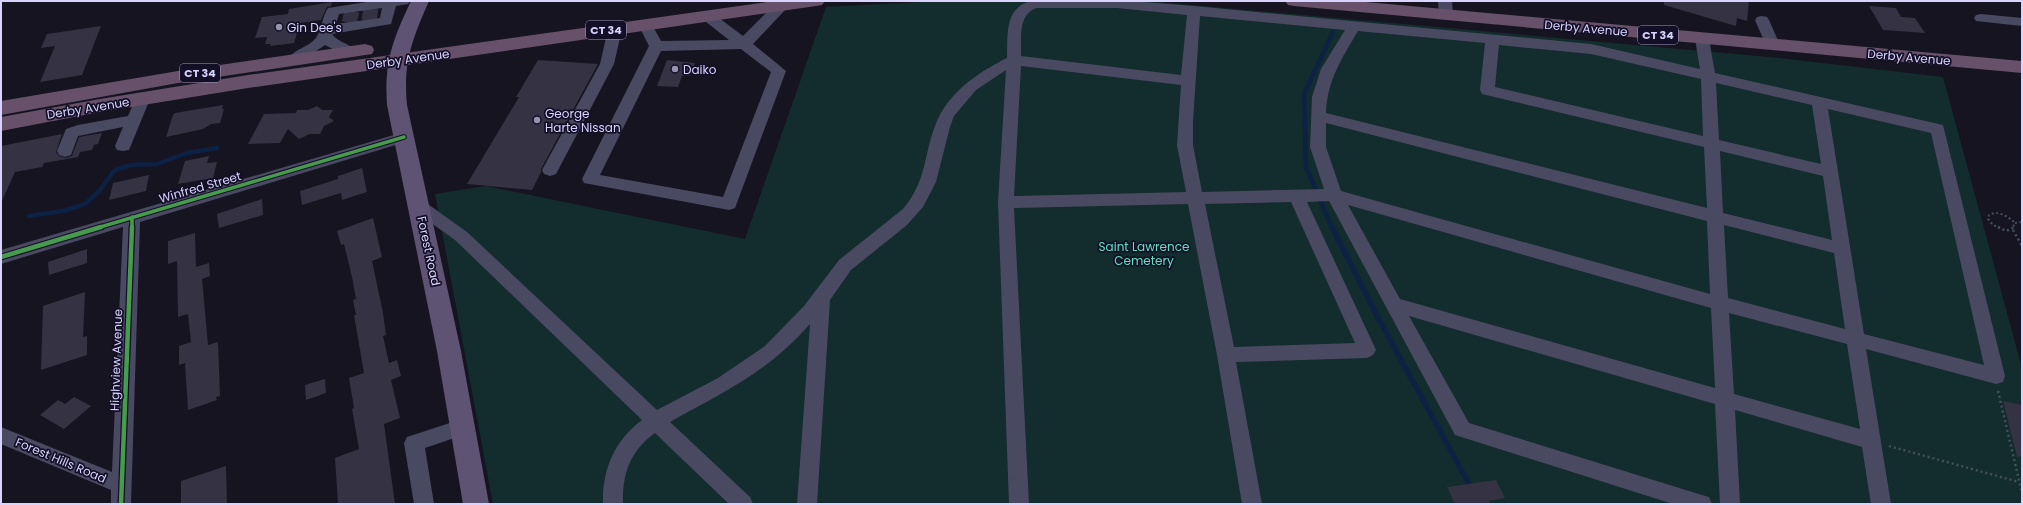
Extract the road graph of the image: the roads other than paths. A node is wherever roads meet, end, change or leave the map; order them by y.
1 (420, 1) edge
2 (816, 1) edge
3 (1294, 1) edge
4 (397, 2) edge
5 (782, 5) junction
6 (704, 6) edge
7 (1445, 8) edge
8 (1194, 10) junction
9 (1981, 18) dead end
10 (1762, 20) dead end
11 (2022, 22) edge
12 (645, 24) junction
13 (1354, 27) junction
14 (615, 29) junction
15 (326, 33) junction
16 (1702, 39) junction
17 (1492, 40) junction
18 (744, 44) junction
19 (1773, 45) junction
20 (656, 46) junction
21 (349, 52) junction
22 (398, 53) junction
23 (295, 59) junction
24 (1014, 60) junction
25 (2022, 68) edge
26 (1708, 76) junction
27 (1188, 81) junction
28 (142, 99) junction
29 (1819, 101) junction
30 (1, 108) edge
31 (1318, 116) junction
32 (134, 120) junction
33 (1, 124) edge
34 (404, 137) junction
35 (1711, 142) junction
36 (123, 146) dead end
37 (65, 151) dead end
38 (550, 170) dead end
39 (1830, 172) junction
40 (1302, 195) junction
41 (1330, 195) junction
42 (1195, 197) junction
43 (1006, 202) junction
44 (419, 206) junction
45 (132, 217) junction
46 (1715, 217) junction
47 (1842, 249) junction
48 (1, 257) edge
49 (821, 298) junction
50 (1719, 303) junction
51 (1393, 304) junction
52 (1855, 339) junction
53 (1226, 355) junction
54 (1724, 399) junction
55 (654, 422) junction
56 (462, 426) junction
57 (1, 435) edge
58 (1871, 441) junction
59 (121, 494) edge
60 (424, 504) edge
61 (476, 504) edge
62 (613, 504) edge
63 (743, 504) edge
64 (807, 504) edge
65 (1020, 504) edge
66 (1252, 504) edge
67 (1702, 504) edge
68 (1730, 504) edge
69 (1881, 504) edge

1 - 22 main road, Forest Road
2 - 5 highway, Derby Avenue / CT 34
3 - 7 highway, Derby Avenue / CT 34
4 - 15 street
5 - 6 highway, Derby Avenue / CT 34
5 - 18 street
6 - 12 highway, Derby Avenue / CT 34
6 - 18 street
6 - 22 highway, Derby Avenue / CT 34
7 - 16 highway, Derby Avenue / CT 34
8 - 13 street
8 - 24 street
8 - 27 street
9 - 11 street
10 - 19 street
12 - 14 highway, Derby Avenue / CT 34
12 - 20 street
13 - 17 street
13 - 31 street
14 - 22 highway, Derby Avenue / CT 34
14 - 38 street
15 - 21 street
15 - 23 street
16 - 19 highway, Derby Avenue / CT 34
16 - 26 street
17 - 26 street
17 - 35 street
18 - 20 street
18 - 20 street
19 - 25 highway, Derby Avenue / CT 34
21 - 22 highway, Derby Avenue / CT 34
21 - 23 highway, Derby Avenue / CT 34
22 - 28 highway, Derby Avenue / CT 34
22 - 34 main road, Forest Road
23 - 30 highway, Derby Avenue / CT 34
24 - 27 street
24 - 43 street
24 - 49 street
26 - 29 street
26 - 35 street
27 - 42 street
28 - 32 street
28 - 33 highway, Derby Avenue / CT 34
29 - 39 street
29 - 52 street
31 - 41 street
31 - 46 street
32 - 36 street
32 - 37 street
34 - 44 main road, Forest Road
34 - 45 street, Winfred Street
35 - 39 street
35 - 46 street
39 - 47 street
40 - 41 street
40 - 42 street
40 - 53 street
41 - 50 street
41 - 51 street
42 - 43 street
42 - 53 street
43 - 65 street
44 - 55 street
44 - 56 main road, Forest Road
45 - 48 street, Winfred Street
45 - 59 street, Highview Avenue
46 - 47 street
46 - 50 street
47 - 52 street
49 - 55 street
49 - 64 street
50 - 52 street
50 - 54 street
51 - 54 street
51 - 67 street
52 - 58 street
53 - 66 street
54 - 58 street
54 - 68 street
55 - 62 street
55 - 63 street
56 - 60 street
56 - 61 main road, Forest Road
57 - 59 street, Forest Hills Road
58 - 69 street

